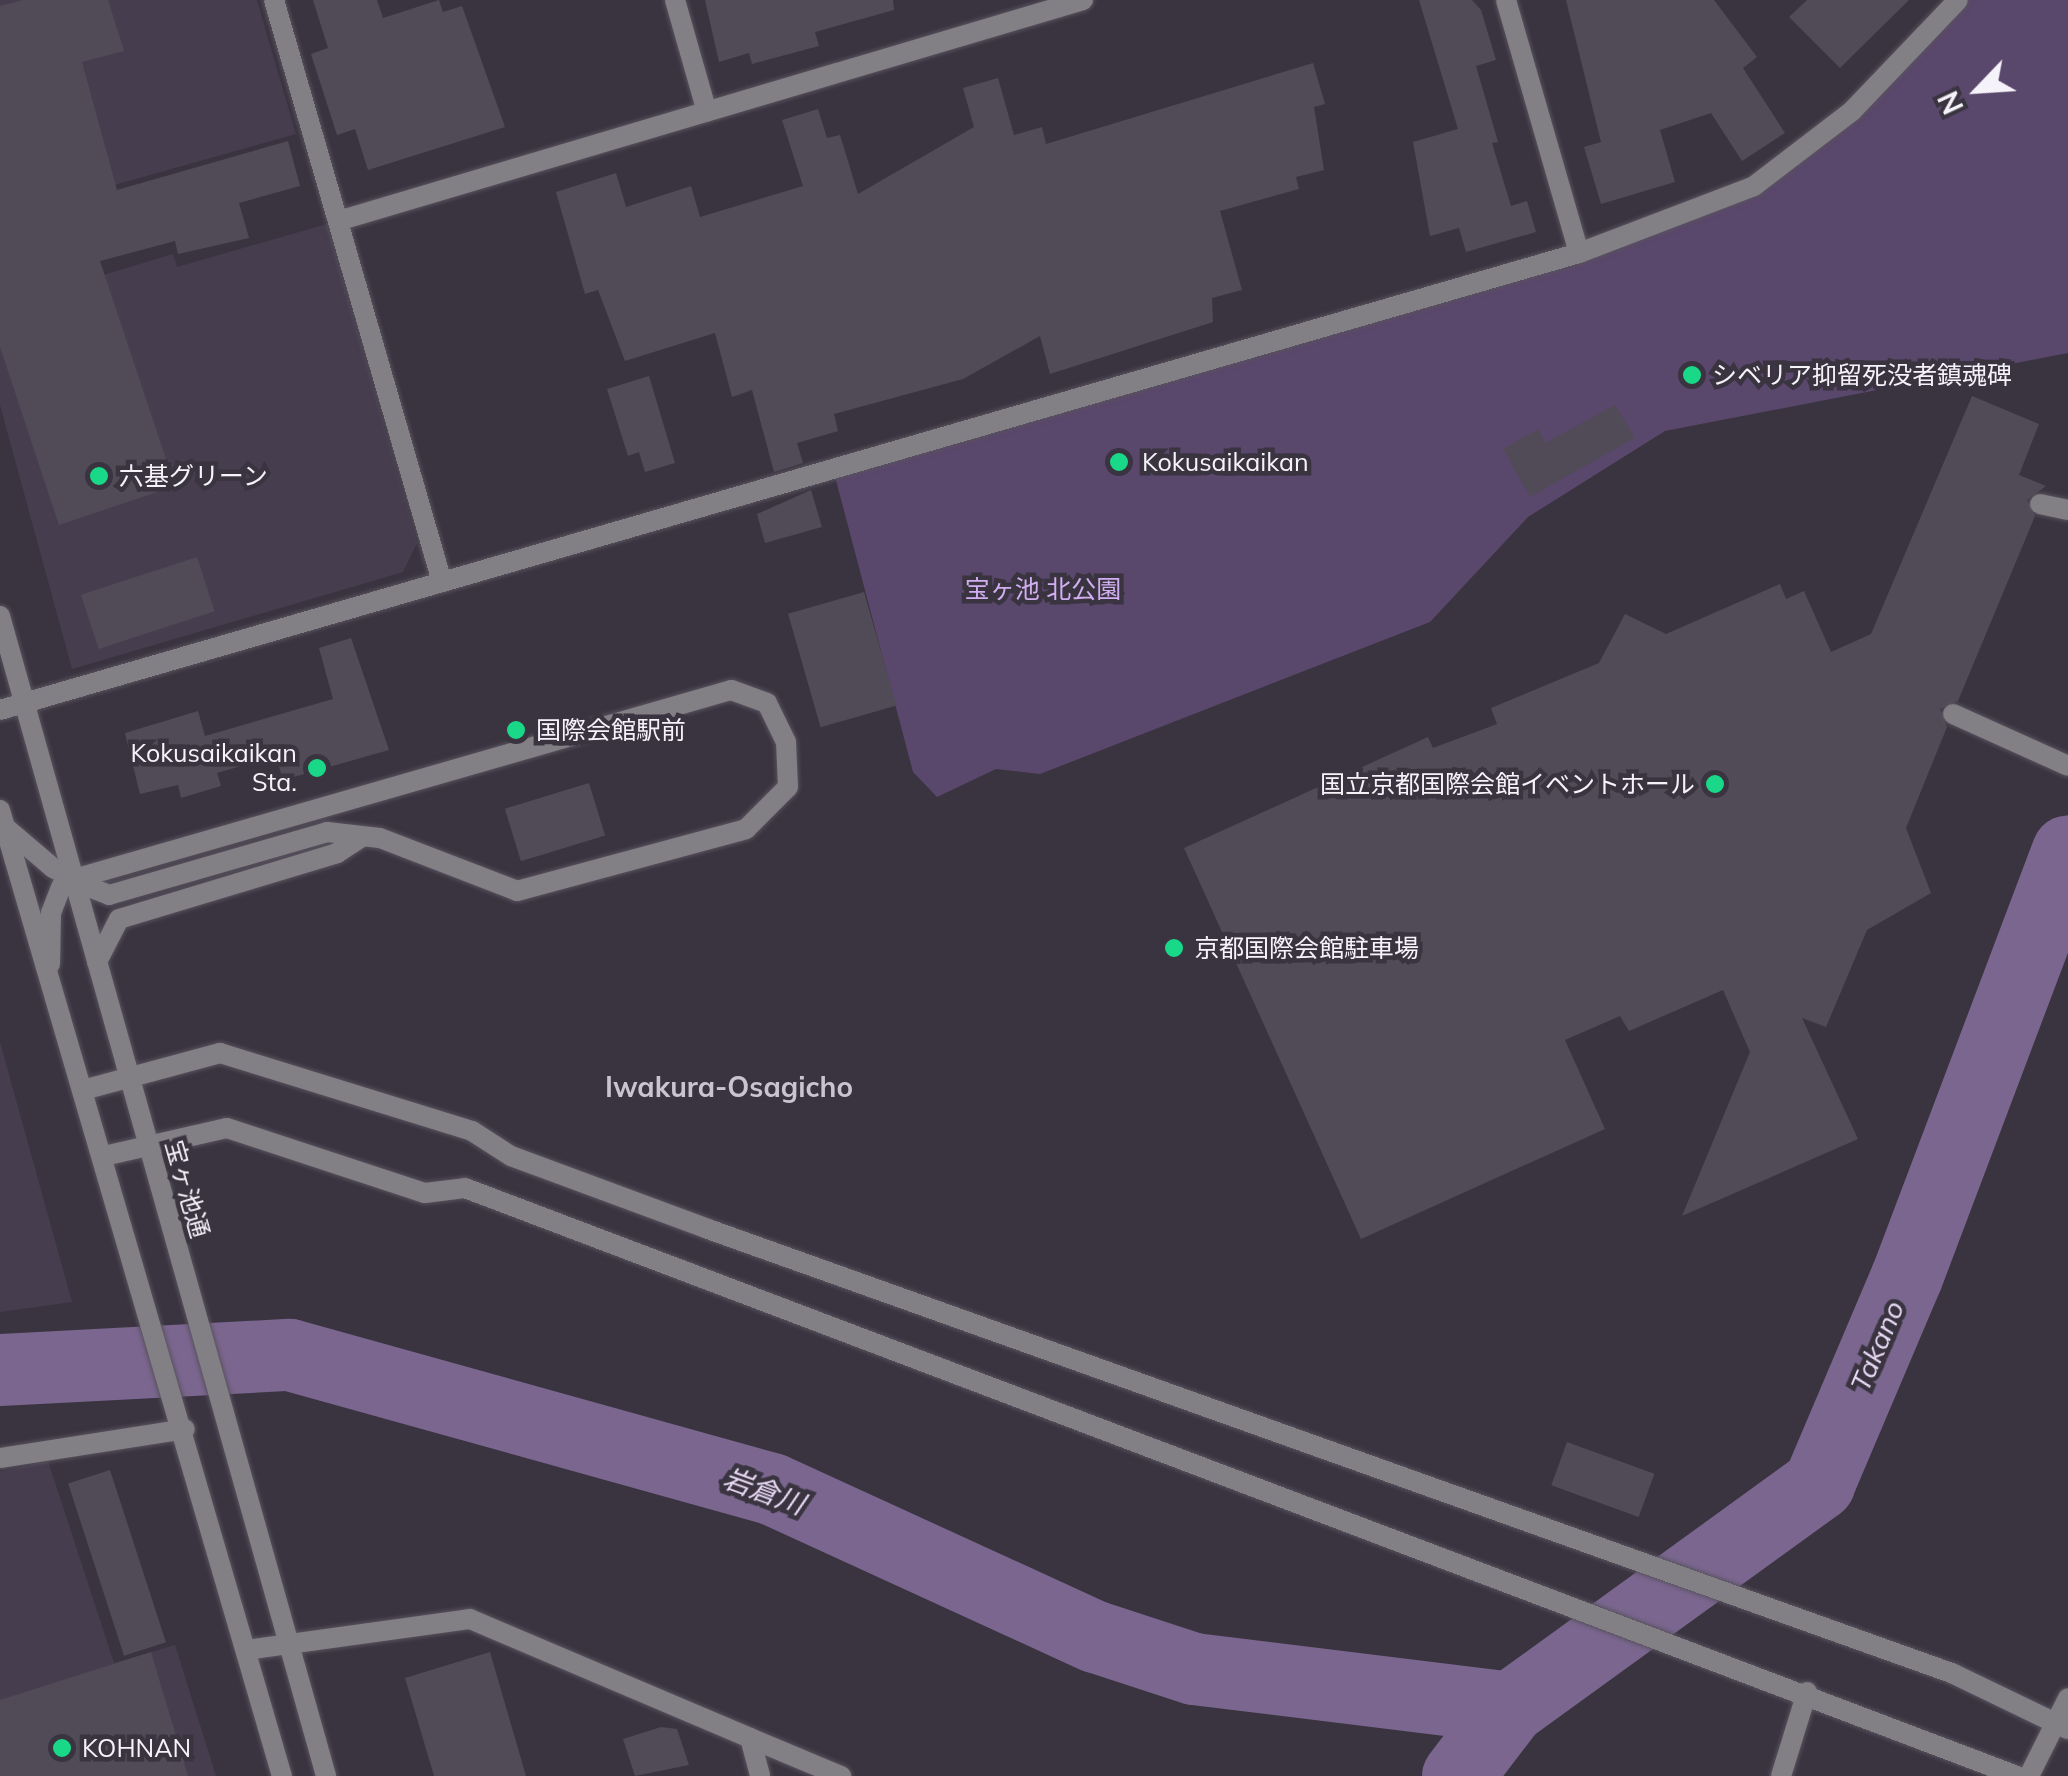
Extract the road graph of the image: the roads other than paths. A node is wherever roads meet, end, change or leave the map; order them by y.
1 (274, 0) edge
2 (675, 0) edge
3 (1083, 0) edge
4 (1506, 0) edge
5 (1958, 0) edge
6 (707, 112) junction
7 (338, 221) junction
8 (1578, 253) junction
9 (2040, 504) dead end
10 (2068, 510) edge
11 (442, 582) junction
12 (0, 616) edge
13 (24, 703) junction
14 (0, 710) edge
15 (1953, 714) dead end
16 (2068, 766) edge
17 (2, 819) edge
18 (360, 838) junction
19 (74, 879) junction
20 (97, 962) junction
21 (50, 976) junction
22 (130, 1079) junction
23 (83, 1090) junction
24 (148, 1146) junction
25 (104, 1156) junction
26 (182, 1420) junction
27 (0, 1458) edge
28 (288, 1645) junction
29 (246, 1650) junction
30 (1807, 1692) junction
31 (2068, 1698) edge
32 (2062, 1725) edge
33 (750, 1738) junction
34 (282, 1776) edge
35 (326, 1776) edge
36 (760, 1776) edge
37 (841, 1776) edge
38 (1782, 1776) edge
39 (2017, 1776) edge
40 (2029, 1776) edge

1 - 7 street
2 - 6 street
3 - 6 street
4 - 8 street
5 - 8 street
6 - 7 street
7 - 11 street
8 - 11 street
9 - 10 street
11 - 13 street
12 - 13 street, 宝ヶ池通
13 - 14 street
13 - 19 street, 宝ヶ池通
15 - 16 street
17 - 19 street
17 - 21 street
18 - 19 street
18 - 19 street
18 - 20 street
19 - 20 street, 宝ヶ池通
19 - 21 street
20 - 22 street, 宝ヶ池通
21 - 23 street
22 - 23 street
22 - 24 street, 宝ヶ池通
22 - 32 street
23 - 25 street
24 - 25 street
24 - 28 street, 宝ヶ池通
24 - 30 street
25 - 26 street
26 - 27 street
26 - 29 street
28 - 29 street
28 - 33 street
28 - 35 street, 宝ヶ池通
29 - 34 street
30 - 38 street
30 - 39 street
31 - 32 street
32 - 40 street
33 - 36 street
33 - 37 street

